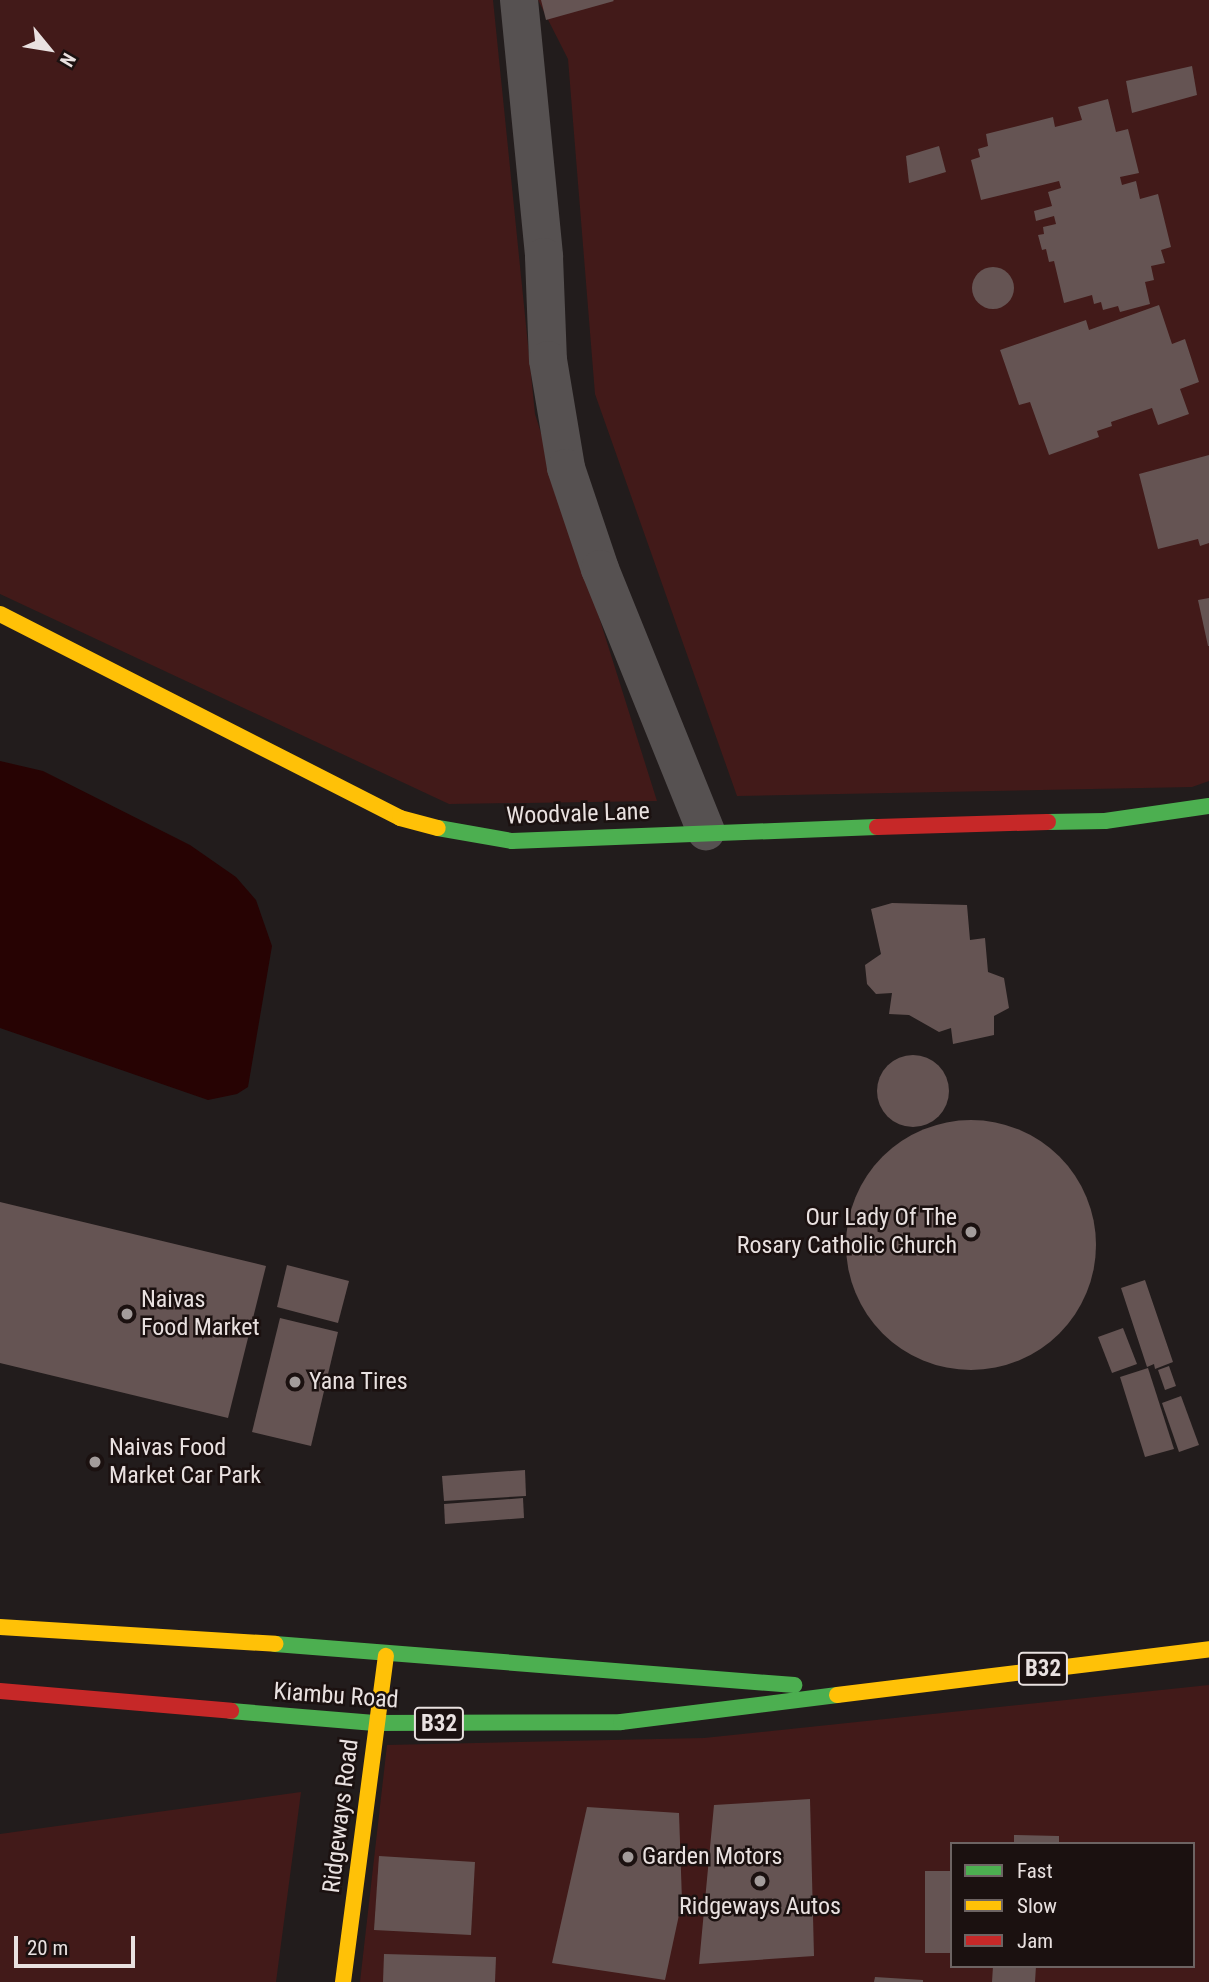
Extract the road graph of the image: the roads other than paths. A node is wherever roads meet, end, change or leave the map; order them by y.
1 (519, 0) edge
2 (0, 614) edge
3 (1209, 806) edge
4 (706, 831) junction
5 (0, 1627) edge
6 (1209, 1650) edge
7 (386, 1656) junction
8 (0, 1691) edge
9 (878, 1692) junction
10 (375, 1723) junction
11 (343, 1982) edge

1 - 4 street
2 - 4 main road, Woodvale Lane
3 - 4 main road, Woodvale Lane
5 - 7 main road, Kiambu Road / B32
6 - 9 main road, Kiambu Road / B32
7 - 9 main road, Kiambu Road / B32
7 - 10 main road, Ridgeways Road
8 - 10 main road, Kiambu Road / B32
9 - 10 main road, Kiambu Road / B32
10 - 11 main road, Ridgeways Road

